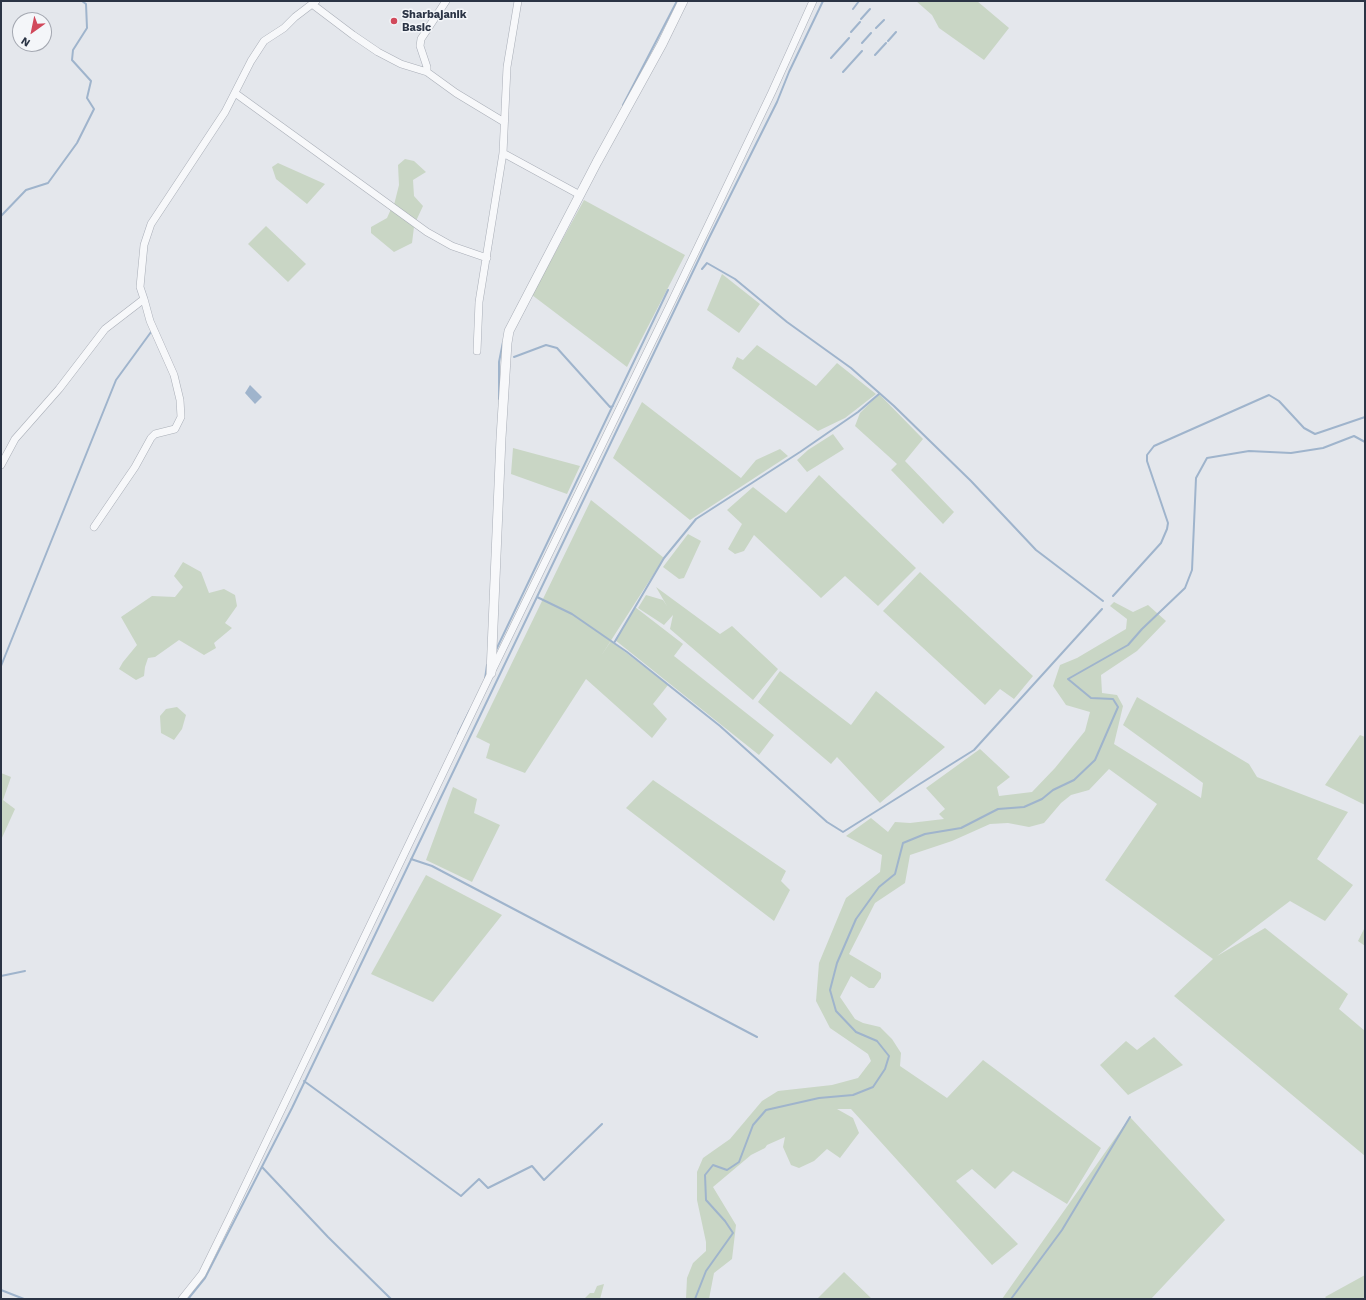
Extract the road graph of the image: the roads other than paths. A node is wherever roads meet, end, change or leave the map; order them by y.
1 (446, 1) edge
2 (518, 1) edge
3 (682, 1) edge
4 (812, 1) edge
5 (314, 3) edge
6 (427, 72) junction
7 (235, 93) junction
8 (504, 122) junction
9 (503, 153) junction
10 (580, 195) junction
11 (487, 258) junction
12 (144, 299) junction
13 (477, 351) dead end
14 (1, 465) edge
15 (94, 527) dead end
16 (491, 673) junction
17 (182, 1299) edge

1 - 6 street
2 - 8 street
3 - 10 street
4 - 16 street
5 - 6 street
5 - 7 street
6 - 8 street
7 - 11 street
7 - 12 street
8 - 9 street
9 - 10 street
9 - 11 street
10 - 16 street
11 - 13 street
12 - 14 street
12 - 15 street
16 - 17 street

